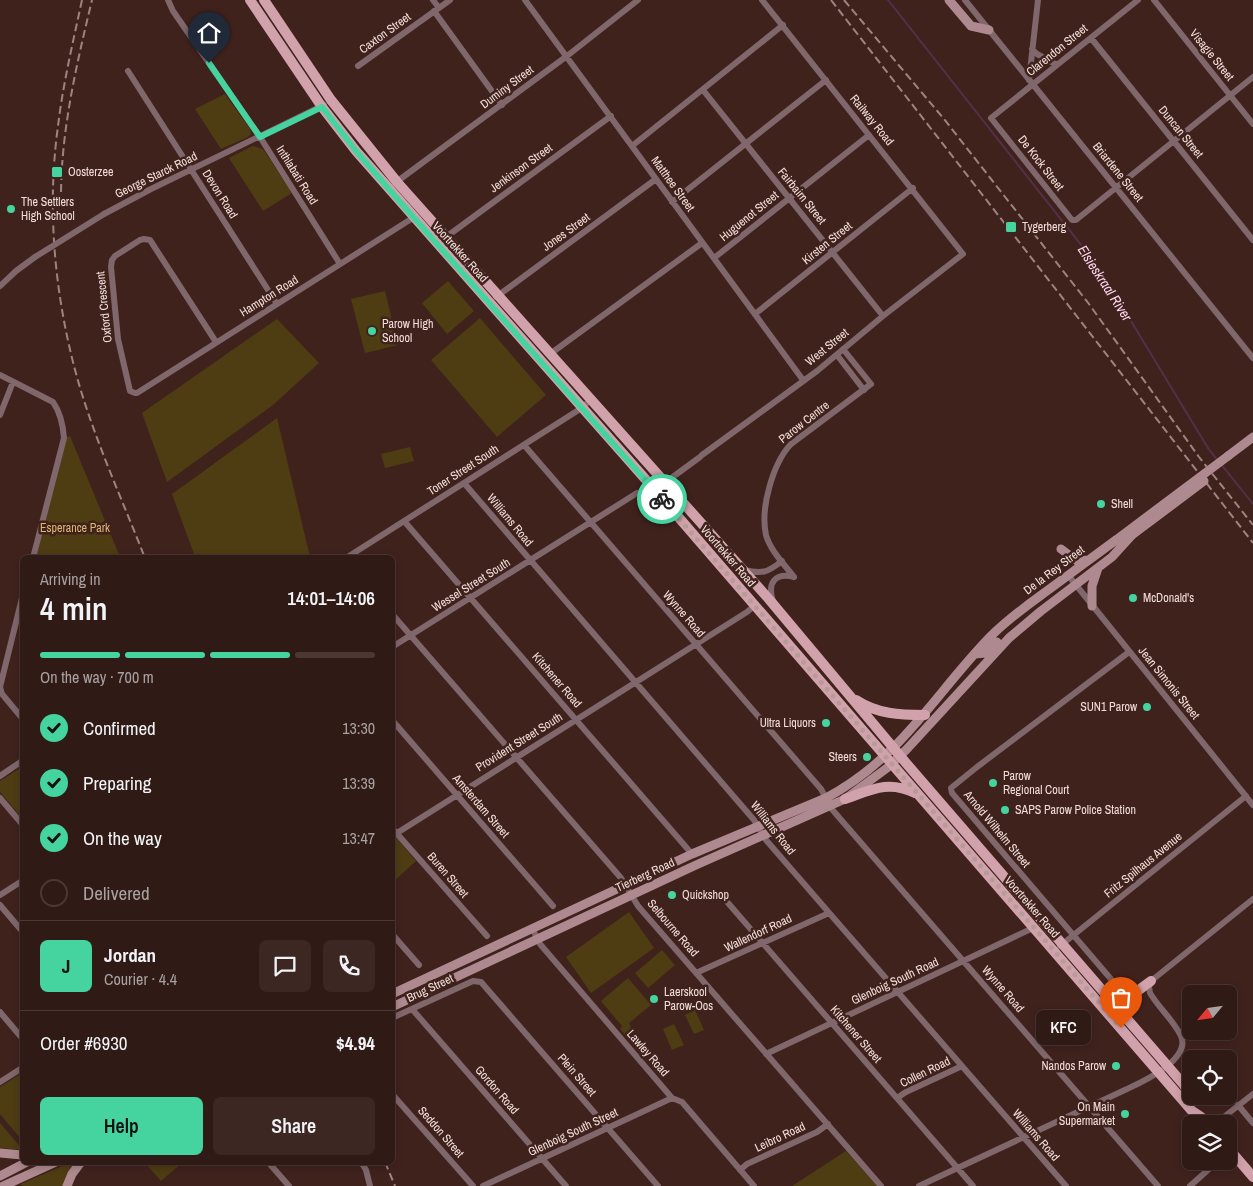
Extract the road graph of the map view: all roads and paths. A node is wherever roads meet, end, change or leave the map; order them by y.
1 (168, 0) edge
2 (250, 0) edge
3 (264, 0) edge
4 (433, 0) edge
5 (450, 0) edge
6 (525, 0) edge
7 (638, 0) edge
8 (762, 0) edge
9 (949, 0) edge
10 (965, 0) edge
11 (1038, 0) edge
12 (1138, 0) edge
13 (1154, 0) edge
14 (437, 10) junction
15 (783, 25) junction
16 (989, 30) junction
17 (1091, 38) junction
18 (1032, 49) junction
19 (567, 56) junction
20 (1057, 65) junction
21 (358, 66) dead end
22 (128, 71) dead end
23 (1253, 77) edge
24 (826, 80) junction
25 (1031, 82) junction
26 (704, 90) junction
27 (1230, 96) junction
28 (331, 100) junction
29 (502, 105) junction
30 (322, 107) junction
31 (611, 116) junction
32 (991, 118) joint
33 (1253, 124) edge
34 (869, 134) junction
35 (260, 137) junction
36 (1174, 141) junction
37 (746, 144) junction
38 (632, 146) junction
39 (191, 170) junction
40 (656, 179) junction
41 (397, 182) junction
42 (913, 188) junction
43 (1116, 188) junction
44 (388, 189) junction
45 (789, 198) junction
46 (672, 202) junction
47 (413, 218) junction
48 (446, 237) junction
49 (1253, 240) edge
50 (702, 243) junction
51 (833, 253) junction
52 (964, 254) joint
53 (714, 258) junction
54 (340, 264) junction
55 (0, 286) edge
56 (498, 296) junction
57 (489, 303) junction
58 (276, 304) junction
59 (755, 314) junction
60 (883, 316) junction
61 (216, 342) junction
62 (843, 349) junction
63 (550, 354) junction
64 (837, 355) junction
65 (1253, 358) edge
66 (0, 375) edge
67 (803, 380) junction
68 (14, 382) junction
69 (864, 390) junction
70 (137, 392) joint
71 (591, 400) junction
72 (581, 408) junction
73 (0, 415) edge
74 (1253, 437) edge
75 (524, 445) junction
76 (1253, 445) edge
77 (1229, 459) junction
78 (665, 482) junction
79 (464, 483) junction
80 (655, 490) junction
81 (638, 493) dead end
82 (404, 521) junction
83 (591, 523) junction
84 (1061, 549) dead end
85 (776, 554) junction
86 (34, 555) edge
87 (351, 555) edge
88 (1089, 560) junction
89 (530, 561) junction
90 (782, 561) junction
91 (1098, 567) junction
92 (773, 568) junction
93 (742, 569) junction
94 (1068, 575) junction
95 (1075, 584) junction
96 (471, 598) junction
97 (774, 605) junction
98 (754, 606) junction
99 (1092, 606) junction
100 (20, 611) edge
101 (1041, 611) junction
102 (395, 617) edge
103 (411, 636) junction
104 (695, 644) junction
105 (395, 646) edge
106 (1129, 652) junction
107 (975, 654) junction
108 (635, 682) junction
109 (847, 694) junction
110 (925, 715) junction
111 (20, 716) edge
112 (576, 719) junction
113 (395, 723) edge
114 (896, 752) junction
115 (517, 758) junction
116 (888, 760) junction
117 (20, 762) edge
118 (0, 776) edge
119 (457, 794) junction
120 (918, 795) junction
121 (1246, 796) junction
122 (0, 798) edge
123 (826, 798) junction
124 (845, 800) junction
125 (1253, 805) edge
126 (830, 807) junction
127 (20, 822) edge
128 (758, 826) junction
129 (395, 830) edge
130 (764, 836) junction
131 (692, 854) junction
132 (20, 882) edge
133 (625, 885) junction
134 (0, 895) edge
135 (631, 896) junction
136 (722, 896) dead end
137 (1253, 899) edge
138 (0, 905) edge
139 (553, 906) dead end
140 (829, 913) junction
141 (532, 928) junction
142 (1033, 928) junction
143 (20, 929) edge
144 (1073, 935) junction
145 (488, 936) dead end
146 (395, 937) edge
147 (537, 939) junction
148 (763, 942) junction
149 (1062, 944) junction
150 (1054, 951) junction
151 (964, 961) junction
152 (419, 965) dead end
153 (696, 973) junction
154 (478, 981) joint
155 (1151, 981) junction
156 (1116, 985) dead end
157 (1103, 991) junction
158 (898, 992) junction
159 (395, 993) edge
160 (395, 1006) edge
161 (412, 1009) junction
162 (0, 1012) edge
163 (395, 1017) edge
164 (832, 1023) junction
165 (20, 1036) edge
166 (766, 1054) junction
167 (962, 1066) junction
168 (20, 1069) edge
169 (1163, 1069) junction
170 (0, 1082) edge
171 (1182, 1087) edge
172 (1253, 1094) edge
173 (395, 1097) edge
174 (672, 1098) junction
175 (897, 1098) junction
176 (1238, 1105) junction
177 (1089, 1107) junction
178 (1197, 1115) edge
179 (1226, 1115) edge
180 (828, 1124) junction
181 (1253, 1124) edge
182 (607, 1128) junction
183 (1023, 1137) junction
184 (0, 1153) edge
185 (20, 1155) edge
186 (542, 1158) junction
187 (1237, 1159) edge
188 (20, 1165) edge
189 (50, 1165) edge
190 (79, 1165) edge
191 (270, 1165) edge
192 (363, 1165) edge
193 (958, 1168) junction
194 (740, 1170) junction
195 (1208, 1170) edge
196 (1, 1174) edge
197 (1253, 1177) edge
198 (10, 1185) edge
199 (67, 1186) edge
200 (288, 1186) edge
201 (370, 1186) edge
202 (473, 1186) edge
203 (483, 1186) edge
204 (566, 1186) edge
205 (658, 1186) edge
206 (754, 1186) edge
207 (881, 1186) edge
208 (920, 1186) edge
209 (974, 1186) edge
210 (1066, 1186) edge
211 (1158, 1186) edge
212 (1190, 1186) edge

1 - 35 street, Inthlabati Road
2 - 30 main road, Voortrekker Road
3 - 28 main road, Voortrekker Road
4 - 14 street
5 - 14 street, Caxton Street
6 - 19 street, Matthee Street
7 - 19 street, Duminy Street
8 - 15 street, Railway Road
9 - 16 main road
10 - 16 street, Briardene Street
11 - 18 street
12 - 17 street, Clarendon Street
13 - 27 street, Visagie Street
14 - 21 street, Caxton Street
14 - 29 street
15 - 24 street, Railway Road
15 - 26 street
16 - 25 street, Briardene Street
17 - 20 street, Clarendon Street
17 - 36 street, Duncan Street
18 - 20 street
18 - 25 street
19 - 29 street, Duminy Street
19 - 31 street, Matthee Street
20 - 25 street, Clarendon Street
22 - 39 street, Devon Road
23 - 27 street
24 - 34 street, Railway Road
24 - 37 street
25 - 32 street, Clarendon Street
25 - 43 street, Briardene Street
26 - 37 street, Fairbairn Street
26 - 38 street
27 - 33 street, Visagie Street
27 - 36 street
28 - 30 street, George Starck Road
28 - 41 main road, Voortrekker Road
29 - 41 street, Duminy Street
30 - 35 street, George Starck Road
30 - 44 main road, Voortrekker Road
31 - 38 street, Matthee Street
31 - 48 street, Jenkinson Street
32 - 43 street, De Kock Street
34 - 42 street, Railway Road
34 - 45 street, Huguenot Street
35 - 39 street, George Starck Road
35 - 54 street, Inthlabati Road
36 - 43 street
36 - 49 street, Duncan Street
37 - 45 street, Fairbairn Street
37 - 46 street
38 - 40 street, Matthee Street
39 - 55 street, George Starck Road, bridge
39 - 58 street, Devon Road
40 - 46 street, Matthee Street
40 - 56 street, Jones Street
41 - 44 street, Duminy Street
41 - 48 main road, Voortrekker Road
42 - 51 street, Kirsten Street
42 - 52 street, Railway Road
43 - 65 street, Briardene Street
44 - 47 main road, Voortrekker Road
45 - 51 street, Fairbairn Street
45 - 53 street, Huguenot Street
46 - 50 street, Matthee Street
47 - 54 street, Hampton Road
47 - 57 main road, Voortrekker Road
48 - 56 main road, Voortrekker Road
50 - 53 street, Matthee Street
50 - 63 street, Huguenot Street
51 - 59 street, Kirsten Street
51 - 60 street, Fairbairn Street
52 - 60 street, West Street
53 - 59 street, Matthee Street
54 - 58 street, Hampton Road
56 - 57 street, Jones Street
56 - 63 main road, Voortrekker Road
57 - 72 main road, Voortrekker Road
58 - 61 street, Hampton Road
59 - 67 street, Matthee Street
60 - 62 street, West Street
61 - 70 street, Hampton Road
61 - 70 street, Oxford Crescent
62 - 64 street, West Street
62 - 69 street, Parow Centre
63 - 71 main road, Voortrekker Road
64 - 67 street, West Street
64 - 69 street
66 - 68 street
67 - 78 street, West Street
68 - 73 street
68 - 86 street
69 - 85 street, Parow Centre
71 - 72 street, Toner Street South
71 - 78 main road, Voortrekker Road
72 - 75 street, Toner Street South
72 - 80 main road, Voortrekker Road
74 - 77 main road, De la Rey Street
75 - 79 street, Toner Street South
75 - 83 street, Wynne Road
76 - 77 main road, De la Rey Street
77 - 88 main road, De la Rey Street, bridge
77 - 91 main road, De la Rey Street, bridge
78 - 80 street, West Street
78 - 93 main road, Voortrekker Road
79 - 82 street, Toner Street South
79 - 89 street, Williams Road
80 - 98 main road, Voortrekker Road
81 - 83 street, Wessel Street South
82 - 87 street, Toner Street South
82 - 96 street, Kitchener Road
83 - 89 street, Wessel Street South
83 - 104 street, Wynne Road
84 - 88 main road
85 - 90 street, Parow Centre
85 - 92 street
88 - 94 main road, De la Rey Street
89 - 96 street, Wessel Street South
89 - 108 street, Williams Road
90 - 92 street
90 - 97 street, Parow Centre
91 - 95 main road, De la Rey Street
91 - 99 main road
92 - 93 street
93 - 97 main road, Voortrekker Road
94 - 95 street, Jean Simonis Street
94 - 107 main road, De la Rey Street
95 - 99 street, Jean Simonis Street
95 - 101 main road, De la Rey Street
96 - 103 street, Wessel Street South
96 - 112 street, Kitchener Road
97 - 109 main road, Voortrekker Road
98 - 104 street, Provident Street South
98 - 116 main road, Voortrekker Road
99 - 106 street, Jean Simonis Street
100 - 111 street
101 - 107 main road
101 - 114 main road, De la Rey Street
102 - 103 street, Selbourne Road
103 - 105 street, Wessel Street South
103 - 115 street, Selbourne Road
104 - 108 street, Provident Street South
104 - 123 street, Wynne Road
106 - 121 street, Jean Simonis Street
106 - 144 street, Arnold Wilhelm Street
107 - 110 main road, De la Rey Street
108 - 112 street, Provident Street South
108 - 128 street, Williams Road
109 - 110 main road
109 - 114 main road, Voortrekker Road
110 - 114 main road, De la Rey Street
112 - 115 street, Provident Street South
112 - 131 street, Kitchener Road
113 - 119 street, Amsterdam Street
114 - 116 main road, Tierberg Road
114 - 149 main road, Voortrekker Road
115 - 119 street, Provident Street South
115 - 133 street, Selbourne Road
116 - 120 main road, Voortrekker Road
116 - 123 main road, Tierberg Road
116 - 124 main road, Tierberg Road
117 - 118 street
119 - 129 street, Provident Street South
119 - 139 street, Amsterdam Street
120 - 124 main road
120 - 142 main road, Voortrekker Road
121 - 125 street, Jean Simonis Street
121 - 144 street, Fritz Spilhaus Avenue
122 - 127 street
123 - 128 main road, Tierberg Road
124 - 126 main road, Tierberg Road
126 - 130 main road, Tierberg Road
126 - 151 street, Wynne Road
128 - 130 street, Williams Road
128 - 131 main road, Tierberg Road
129 - 145 street, Buren Street
130 - 135 main road, Tierberg Road
130 - 140 street, Williams Road
131 - 133 main road, Tierberg Road
132 - 134 street
133 - 135 street, Selbourne Road
133 - 141 main road, Tierberg Road
135 - 147 main road, Tierberg Road
135 - 153 street, Selbourne Road
136 - 148 street, Kitchener Street
137 - 155 street
138 - 143 street
140 - 148 street, Wallendorf Road
140 - 158 street, Williams Road
141 - 147 street, Lawley Road
141 - 159 main road, Tierberg Road
142 - 150 main road, Voortrekker Road
142 - 151 street, Glenboig South Road
144 - 149 street, Fritz Spilhaus Avenue
144 - 156 street, Arnold Wilhelm Street
146 - 152 street
147 - 160 main road, Tierberg Road
147 - 174 street, Lawley Road
148 - 153 street, Wallendorf Road
148 - 164 street, Kitchener Street
149 - 150 street, Fritz Spilhaus Avenue
149 - 157 main road, Voortrekker Road
150 - 169 main road, Voortrekker Road
151 - 158 street, Glenboig South Road
151 - 177 street, Wynne Road
153 - 166 street, Selbourne Road
154 - 161 street, Brug Street
154 - 182 street, Plein Street
155 - 157 main road
155 - 169 street
157 - 169 main road, Voortrekker Road
158 - 164 street, Glenboig South Road
158 - 167 street, Williams Road
161 - 163 street, Brug Street
161 - 186 street, Gordon Road
162 - 165 street
164 - 166 street, Glenboig South Road
164 - 175 street, Kitchener Street
166 - 180 street, Selbourne Road
167 - 175 street, Collen Road
167 - 183 street, Williams Road
168 - 170 street
169 - 171 main road, Voortrekker Road
169 - 177 street
169 - 178 main road, Voortrekker Road
172 - 176 street
173 - 202 street, Seddon Street
174 - 182 street, Glenboig South Street
174 - 194 street, Lawley Road
175 - 193 street, Kitchener Street
176 - 179 street
176 - 181 street
177 - 183 street
177 - 211 street, Wynne Road
180 - 194 street, Leibro Road
180 - 207 street, Selbourne Road
182 - 186 street, Glenboig South Street
182 - 205 street, Plein Street
183 - 193 street
183 - 210 street, Williams Road
184 - 185 main road
186 - 203 street, Glenboig South Street
186 - 204 street, Gordon Road
187 - 197 main road
188 - 196 main road
189 - 198 main road
190 - 199 main road
191 - 200 street
192 - 201 street
193 - 208 street
193 - 209 street, Kitchener Street
194 - 206 street, Lawley Road
195 - 212 street
196 - 198 main road

